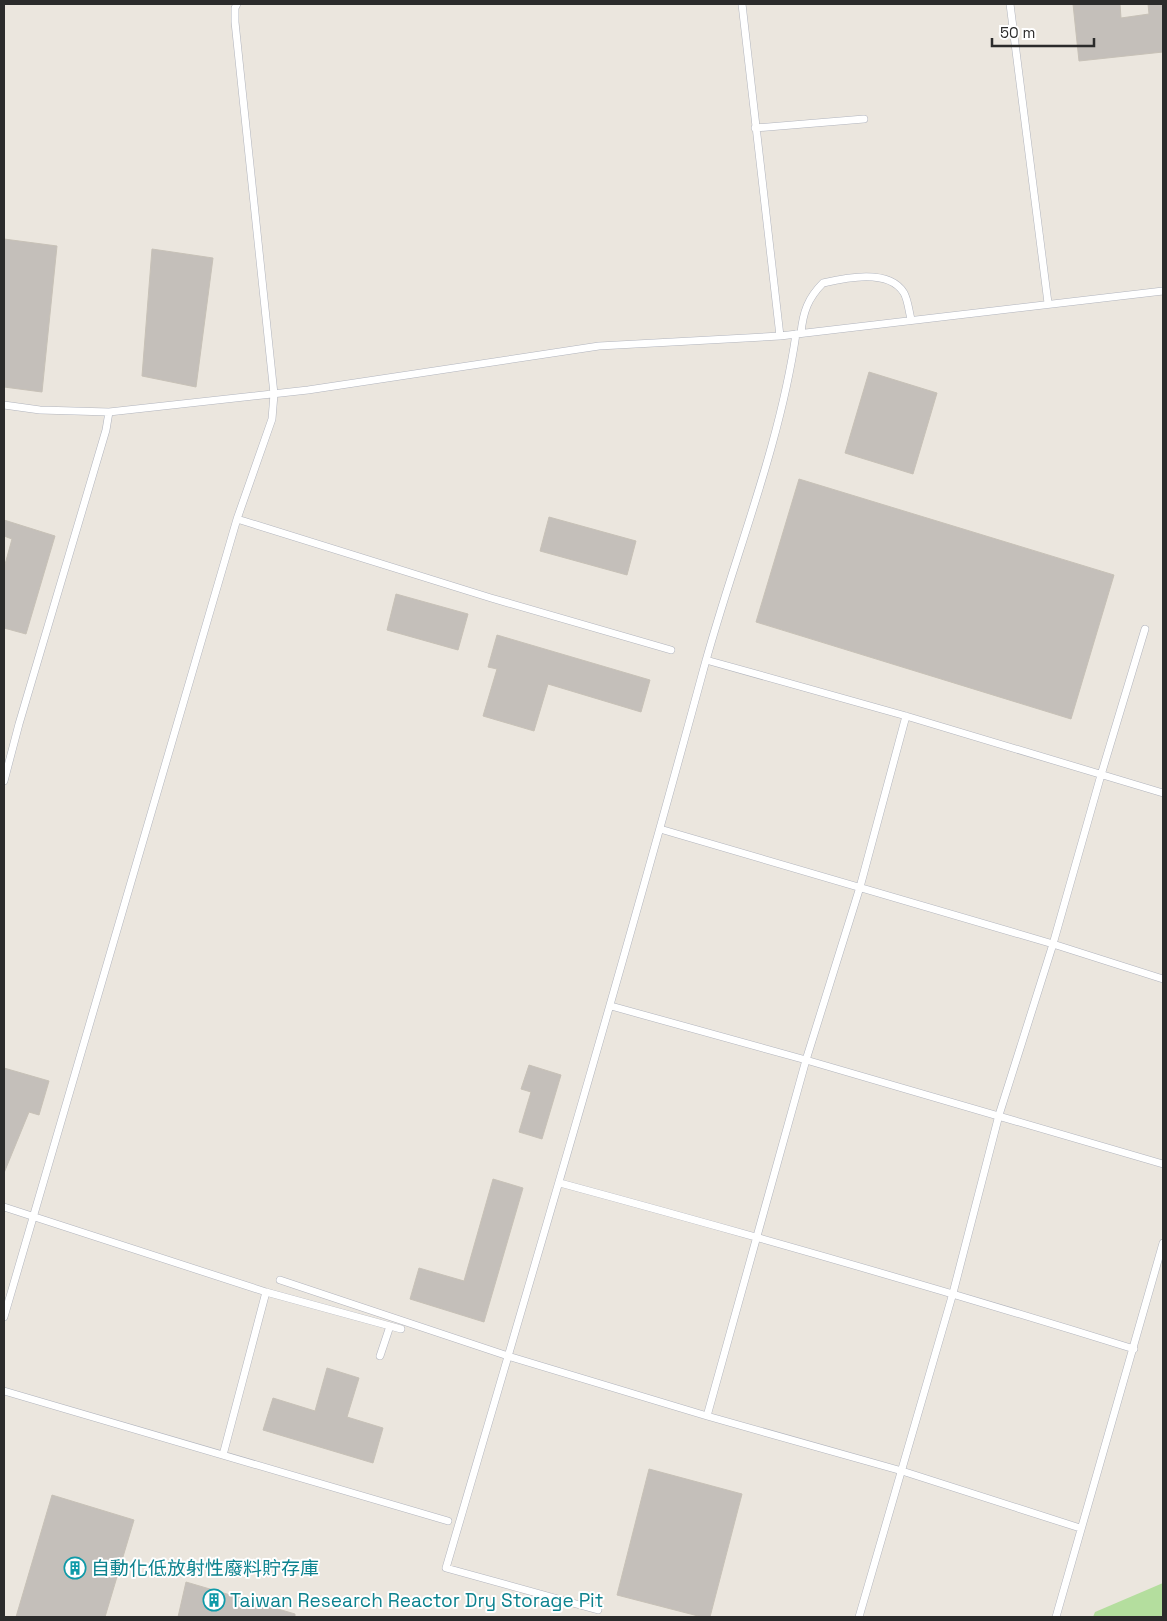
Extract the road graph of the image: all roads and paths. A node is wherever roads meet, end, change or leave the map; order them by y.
1 (237, 4) edge
2 (742, 4) edge
3 (1010, 4) edge
4 (864, 119) dead end
5 (755, 128) junction
6 (1163, 291) edge
7 (1048, 303) junction
8 (911, 320) junction
9 (799, 334) junction
10 (780, 336) junction
11 (274, 394) junction
12 (4, 405) edge
13 (109, 412) junction
14 (237, 519) junction
15 (1145, 629) dead end
16 (672, 650) dead end
17 (706, 660) junction
18 (906, 716) junction
19 (1101, 774) junction
20 (4, 781) edge
21 (1163, 793) edge
22 (660, 830) junction
23 (860, 887) junction
24 (1053, 944) junction
25 (1163, 979) edge
26 (611, 1006) junction
27 (806, 1060) junction
28 (999, 1115) junction
29 (1163, 1164) edge
30 (560, 1183) junction
31 (4, 1208) edge
32 (32, 1215) junction
33 (757, 1236) junction
34 (1163, 1243) edge
35 (280, 1280) dead end
36 (266, 1292) junction
37 (953, 1293) junction
38 (4, 1317) edge
39 (390, 1326) junction
40 (401, 1329) dead end
41 (1134, 1349) junction
42 (380, 1356) dead end
43 (508, 1356) junction
44 (4, 1391) edge
45 (707, 1416) junction
46 (223, 1455) junction
47 (902, 1471) junction
48 (448, 1521) dead end
49 (1080, 1528) junction
50 (598, 1610) dead end
51 (859, 1617) edge
52 (1056, 1617) edge

1 - 11 lane
2 - 5 lane
3 - 7 lane
4 - 5 lane
5 - 10 lane
6 - 7 lane
7 - 8 lane
8 - 9 lane
8 - 9 lane
9 - 10 lane
9 - 17 lane
10 - 11 lane
11 - 13 lane
11 - 14 lane
12 - 13 lane
13 - 20 lane
14 - 16 lane
14 - 32 lane
15 - 19 lane
17 - 18 lane
17 - 22 lane
18 - 19 lane
18 - 23 lane
19 - 21 lane
19 - 24 lane
22 - 23 lane
22 - 26 lane
23 - 24 lane
23 - 27 lane
24 - 25 lane
24 - 28 lane
26 - 27 lane
26 - 30 lane
27 - 28 lane
27 - 33 lane
28 - 29 lane
28 - 37 lane
30 - 33 lane
30 - 43 lane
31 - 32 lane
32 - 36 lane
32 - 38 lane
33 - 37 lane
33 - 45 lane
34 - 41 lane
35 - 43 lane
36 - 39 lane
36 - 46 lane
37 - 41 lane
37 - 47 lane
39 - 40 lane
39 - 42 lane
41 - 49 lane
43 - 45 lane
43 - 50 lane
44 - 46 lane
45 - 47 lane
46 - 48 lane
47 - 49 lane
47 - 51 lane
49 - 52 lane

